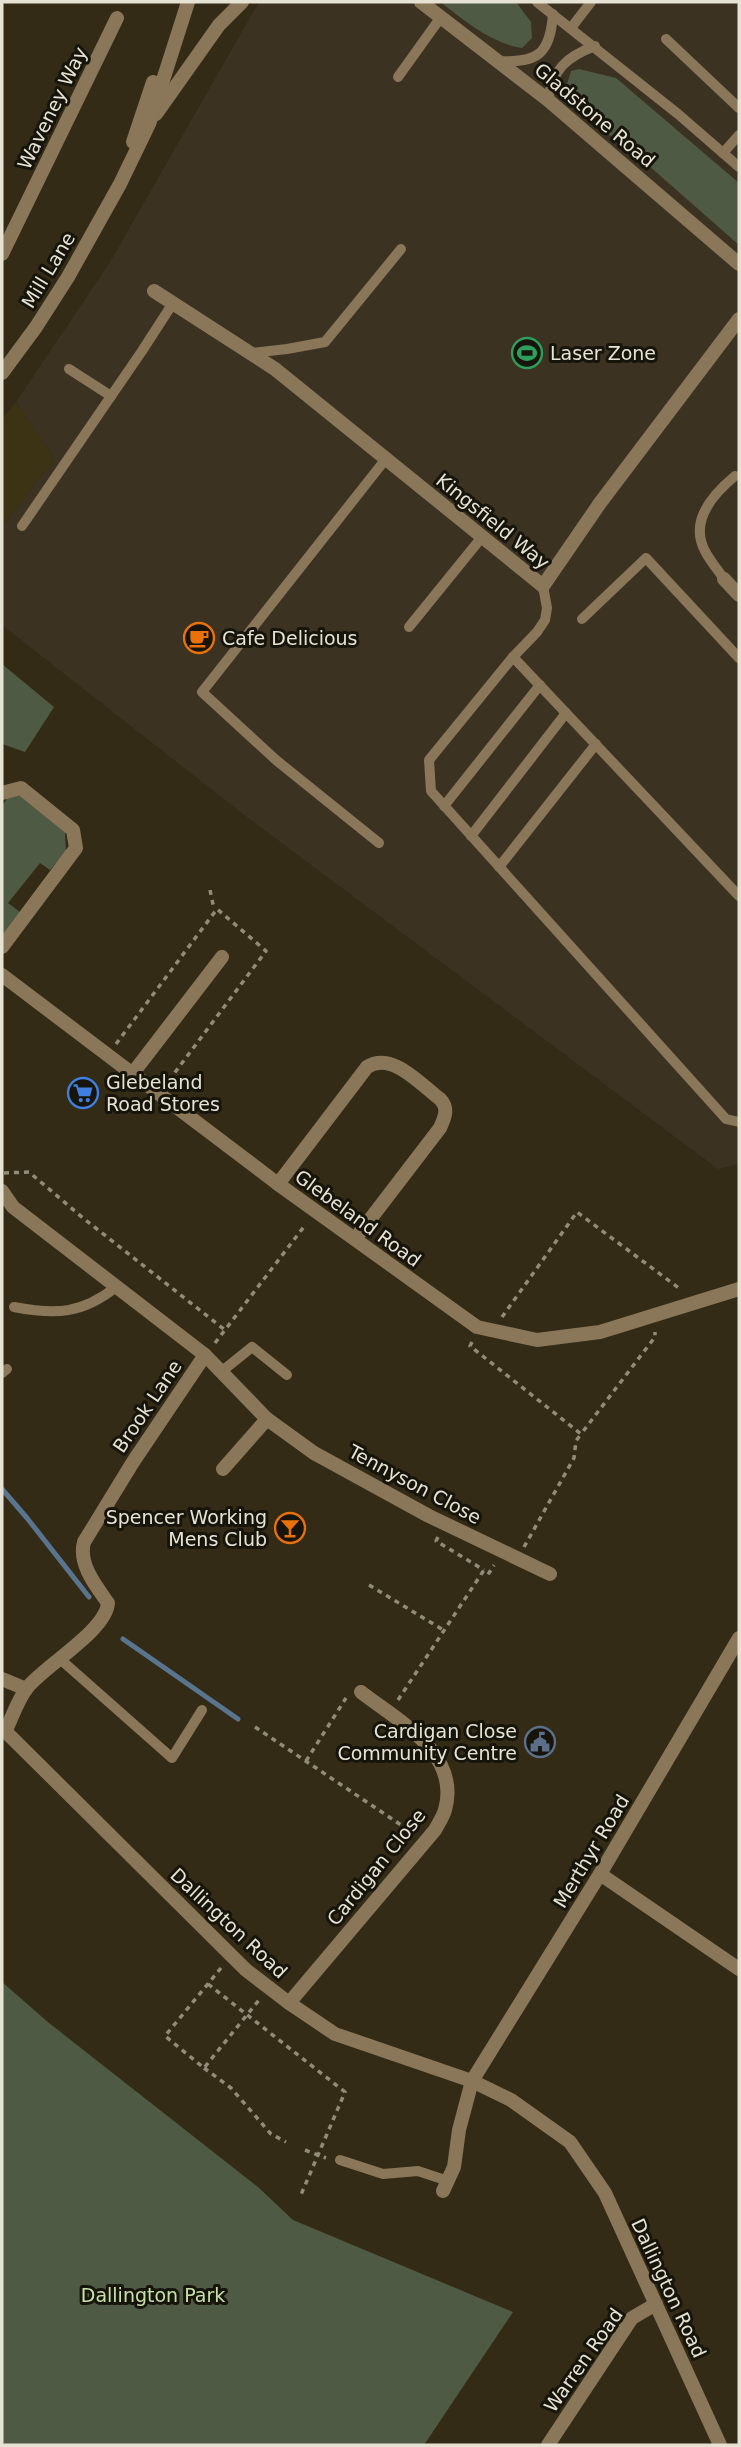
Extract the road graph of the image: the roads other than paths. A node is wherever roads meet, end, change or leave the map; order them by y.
1 (182, 2) edge
2 (188, 2) edge
3 (242, 2) edge
4 (421, 2) edge
5 (537, 2) edge
6 (591, 2) edge
7 (553, 14) junction
8 (441, 17) junction
9 (117, 18) dead end
10 (571, 28) junction
11 (666, 39) dead end
12 (595, 46) junction
13 (499, 61) junction
14 (398, 77) dead end
15 (548, 100) junction
16 (739, 108) edge
17 (149, 124) junction
18 (739, 135) edge
19 (723, 153) junction
20 (739, 167) edge
21 (120, 184) junction
22 (401, 249) dead end
23 (2, 254) edge
24 (739, 264) edge
25 (154, 291) dead end
26 (173, 303) junction
27 (739, 319) edge
28 (251, 353) junction
29 (69, 369) dead end
30 (2, 373) edge
31 (111, 396) junction
32 (385, 460) junction
33 (735, 476) dead end
34 (22, 526) dead end
35 (482, 537) junction
36 (724, 579) joint
37 (543, 586) junction
38 (739, 595) edge
39 (582, 619) dead end
40 (409, 627) dead end
41 (513, 657) junction
42 (739, 658) edge
43 (540, 685) junction
44 (565, 713) junction
45 (596, 744) junction
46 (2, 793) edge
47 (444, 806) junction
48 (471, 836) junction
49 (379, 843) dead end
50 (499, 867) junction
51 (739, 896) edge
52 (2, 947) edge
53 (222, 957) dead end
54 (2, 975) edge
55 (133, 1073) junction
56 (739, 1122) edge
57 (278, 1184) junction
58 (2, 1191) edge
59 (355, 1239) junction
60 (116, 1287) junction
61 (739, 1289) edge
62 (14, 1307) dead end
63 (205, 1355) junction
64 (221, 1372) junction
65 (287, 1375) dead end
66 (267, 1419) junction
67 (223, 1469) dead end
68 (550, 1574) dead end
69 (739, 1638) edge
70 (60, 1659) junction
71 (2, 1679) edge
72 (26, 1689) junction
73 (361, 1692) road end
74 (202, 1710) dead end
75 (3, 1730) edge
76 (600, 1874) junction
77 (739, 1969) edge
78 (289, 2003) junction
79 (472, 2081) junction
80 (340, 2160) road end
81 (445, 2186) joint
82 (656, 2304) junction
83 (548, 2445) edge
84 (720, 2445) edge

1 - 21 street, Mill Lane
2 - 17 street, Mill Lane
3 - 17 street, Mill Lane
4 - 8 street, Gladstone Road
5 - 7 lane
6 - 10 lane
7 - 10 lane
7 - 13 lane
8 - 13 street, Gladstone Road
8 - 14 lane
9 - 23 street, Waveney Way
10 - 12 lane
11 - 16 lane
12 - 15 lane
12 - 19 lane
13 - 15 street, Gladstone Road
15 - 24 street, Gladstone Road
17 - 21 street, Mill Lane
18 - 19 lane
19 - 20 lane
21 - 30 street, Mill Lane
22 - 28 lane
25 - 26 street, Kingsfield Way
26 - 28 street, Kingsfield Way
26 - 31 lane
27 - 37 street, Kingsfield Way
28 - 32 street, Kingsfield Way
29 - 31 lane
31 - 34 lane
32 - 35 street, Kingsfield Way
32 - 49 lane
33 - 36 lane
35 - 37 street, Kingsfield Way
35 - 40 lane
36 - 38 street
37 - 41 lane
39 - 42 lane
41 - 43 lane
41 - 47 lane
43 - 44 lane
43 - 47 lane
44 - 45 lane
44 - 48 lane
45 - 50 lane
45 - 51 lane
46 - 52 street
47 - 48 lane
48 - 50 lane
50 - 56 lane
53 - 55 street
54 - 55 street, Glebeland Road
55 - 57 street, Glebeland Road
57 - 59 street, Glebeland Road
57 - 59 street
58 - 60 street, Brook Lane
59 - 61 street, Glebeland Road
60 - 62 lane
60 - 63 street, Brook Lane
63 - 64 street, Tennyson Close
63 - 70 street, Brook Lane
64 - 65 lane
64 - 66 street, Tennyson Close
66 - 67 street
66 - 68 street, Tennyson Close
69 - 76 street, Merthyr Road
70 - 72 street, Brook Lane
70 - 74 lane
71 - 72 street
72 - 75 street, Brook Lane
73 - 78 street, Cardigan Close
75 - 78 street, Dallington Road
76 - 77 street
76 - 79 street, Merthyr Road
78 - 79 street, Dallington Road
79 - 81 street
79 - 82 street, Dallington Road
80 - 81 lane
82 - 83 street, Warren Road
82 - 84 street, Dallington Road

